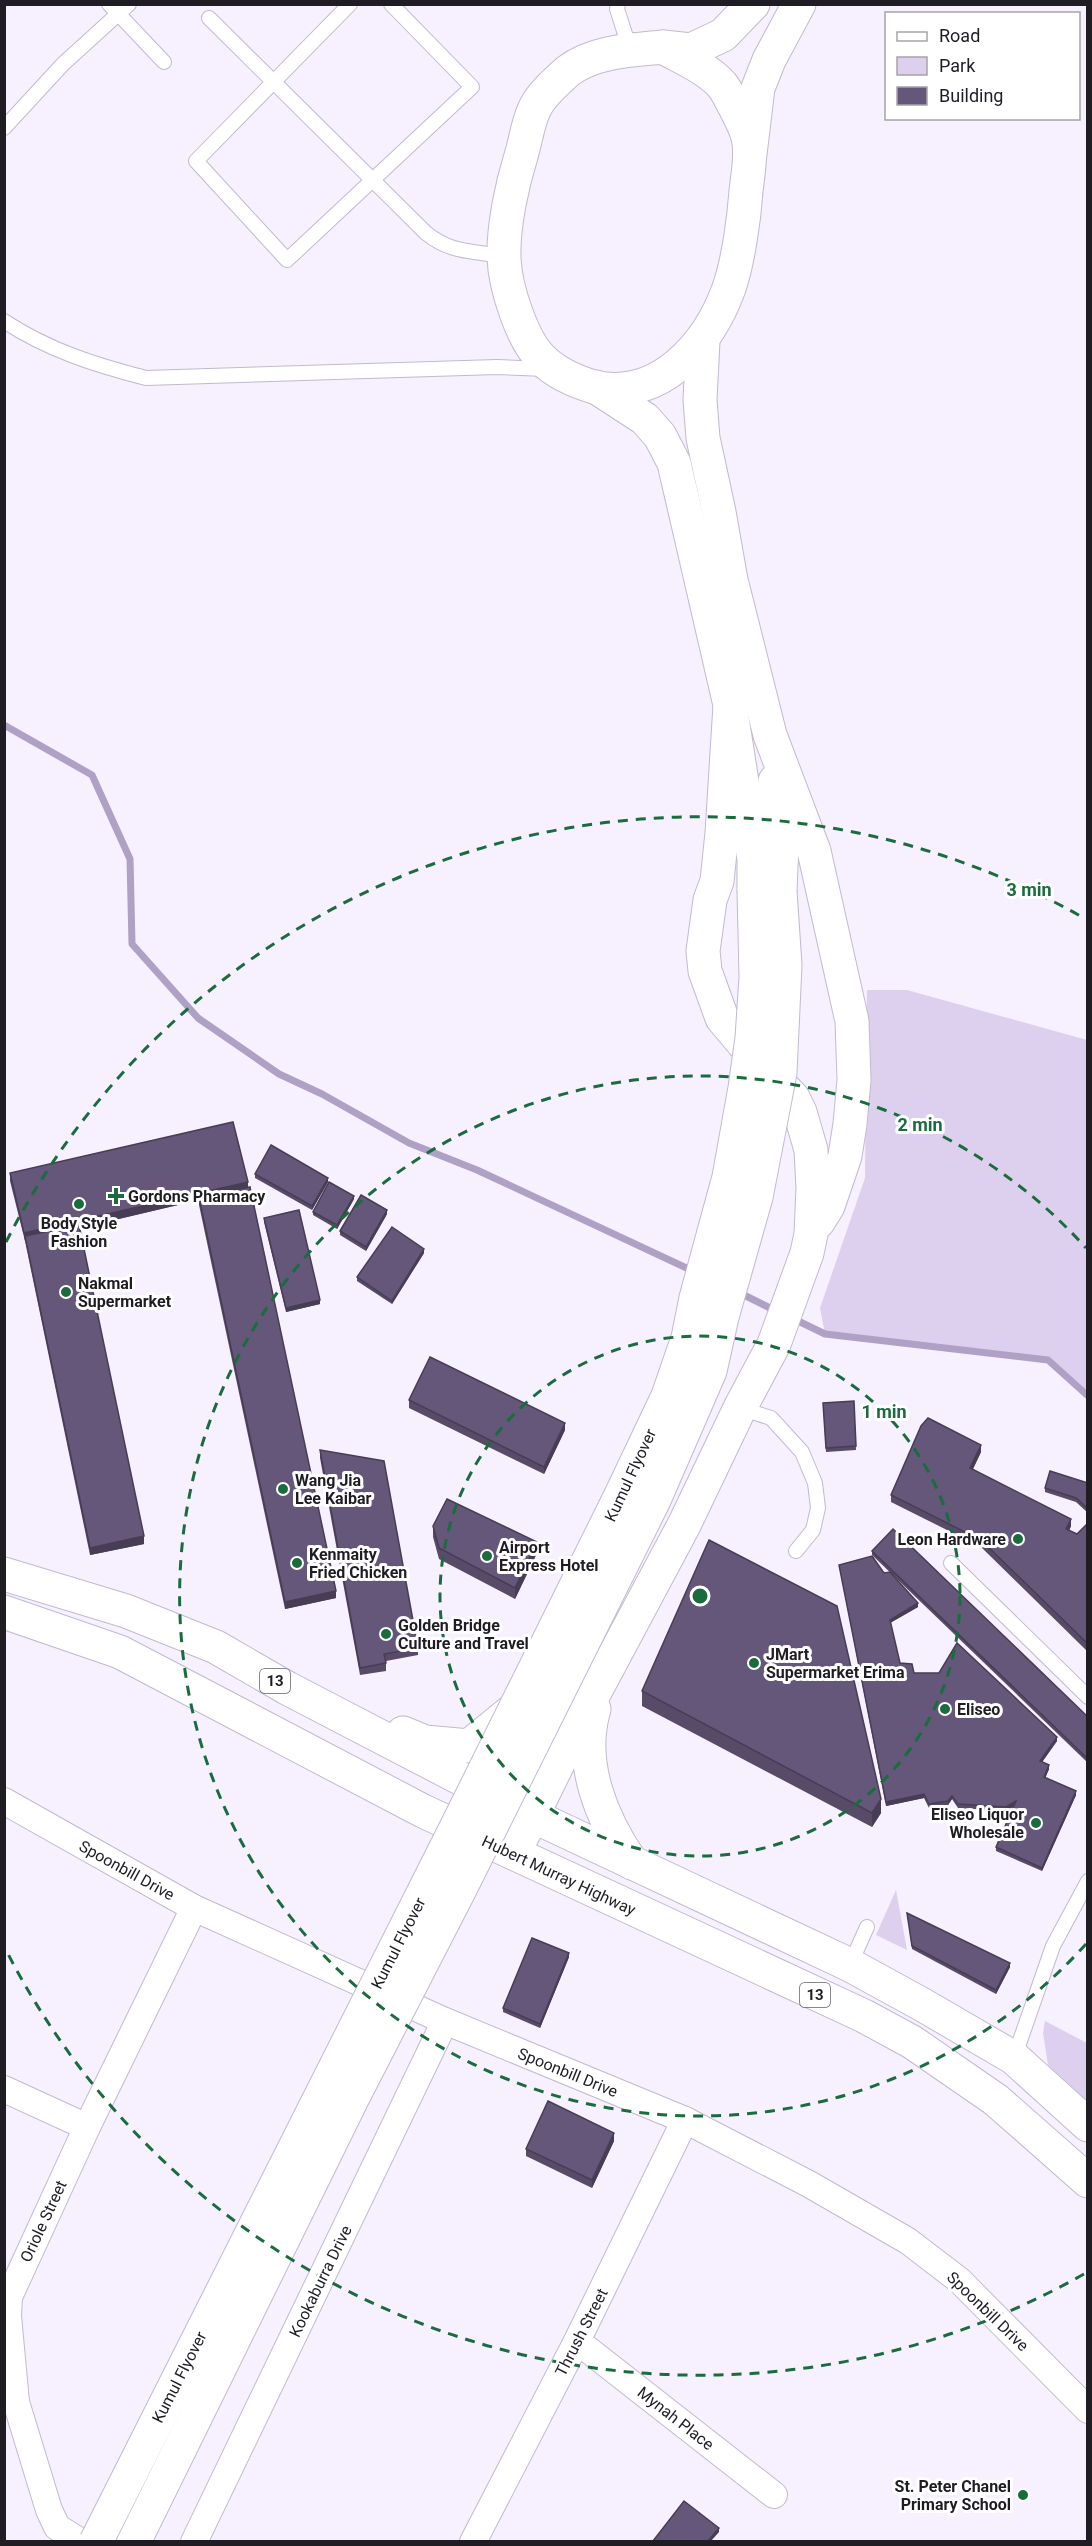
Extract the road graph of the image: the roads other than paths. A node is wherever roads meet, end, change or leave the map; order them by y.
1 (129, 4) edge
2 (350, 4) edge
3 (391, 4) edge
4 (618, 4) edge
5 (753, 4) edge
6 (799, 4) edge
7 (113, 10) edge
8 (209, 18) dead end
9 (652, 48) junction
10 (164, 62) dead end
11 (272, 83) junction
12 (4, 128) edge
13 (749, 160) junction
14 (372, 181) junction
15 (504, 257) junction
16 (4, 321) edge
17 (703, 341) junction
18 (554, 369) junction
19 (596, 387) junction
20 (730, 705) junction
21 (770, 735) junction
22 (767, 890) junction
23 (809, 1243) junction
24 (740, 1408) junction
25 (796, 1551) dead end
26 (951, 1563) dead end
27 (4, 1574) edge
28 (4, 1612) edge
29 (605, 1670) junction
30 (287, 1688) junction
31 (1088, 1697) edge
32 (4, 1801) edge
33 (533, 1816) junction
34 (514, 1853) junction
35 (633, 1863) junction
36 (1088, 1881) edge
37 (194, 1908) junction
38 (867, 1927) dead end
39 (850, 1965) junction
40 (445, 2021) junction
41 (1014, 2058) junction
42 (4, 2089) edge
43 (685, 2120) junction
44 (1088, 2124) edge
45 (87, 2127) junction
46 (1088, 2181) edge
47 (577, 2342) junction
48 (10, 2402) edge
49 (1088, 2410) edge
50 (774, 2495) dead end
51 (53, 2534) edge
52 (81, 2541) edge
53 (96, 2541) edge
54 (134, 2541) edge
55 (194, 2541) edge
56 (472, 2541) edge

1 - 7 lane
2 - 11 lane
3 - 14 lane
4 - 9 lane
5 - 9 main road
6 - 13 main road
7 - 10 lane
7 - 12 lane
8 - 11 lane
9 - 13 main road
9 - 15 main road
11 - 14 lane
11 - 14 lane
13 - 17 main road
14 - 15 lane
15 - 18 main road
16 - 18 lane
17 - 19 main road
17 - 21 main road
18 - 19 main road
19 - 20 main road
20 - 22 main road
20 - 23 main road
21 - 22 main road
21 - 23 main road
22 - 53 main road, Kumul Flyover, bridge
22 - 54 main road, Kumul Flyover, bridge
23 - 24 main road
24 - 25 lane
24 - 29 main road
24 - 30 main road
26 - 31 lane
27 - 30 main road, 13
28 - 34 main road, Hubert Murray Highway / 13
29 - 33 main road
29 - 35 main road
30 - 33 main road, 13
32 - 37 street, Spoonbill Drive
33 - 34 main road
33 - 35 main road, 13
34 - 46 main road, Hubert Murray Highway / 13
35 - 39 main road, 13
36 - 41 lane
37 - 40 street, Spoonbill Drive
37 - 45 street, Oriole Street
38 - 39 lane
39 - 41 main road, 13
40 - 43 street, Spoonbill Drive
40 - 55 street, Kookaburra Drive
41 - 44 main road, 13
42 - 45 street
43 - 47 street, Thrush Street
43 - 49 street, Spoonbill Drive
45 - 48 street, Oriole Street
47 - 50 street, Mynah Place
47 - 56 street, Thrush Street
48 - 51 street, Oriole Street
51 - 52 street, Oriole Street

